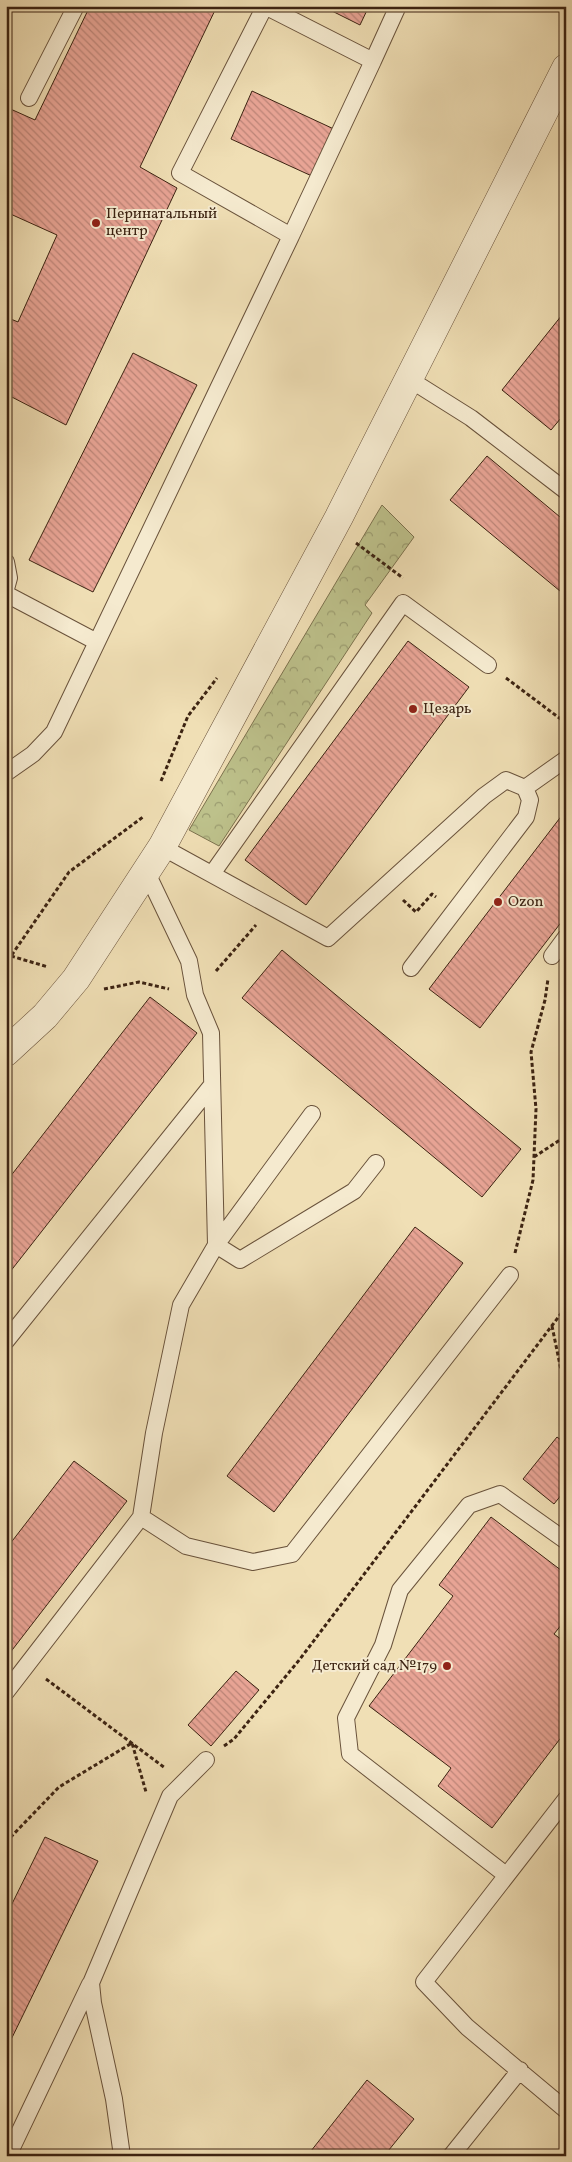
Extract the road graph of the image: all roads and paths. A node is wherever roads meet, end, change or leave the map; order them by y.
1 (76, 6) edge
2 (265, 6) edge
3 (398, 6) edge
4 (373, 61) junction
5 (566, 68) edge
6 (29, 98) dead end
7 (291, 236) junction
8 (409, 379) junction
9 (566, 491) edge
10 (6, 562) edge
11 (6, 589) edge
12 (6, 594) edge
13 (97, 642) junction
14 (488, 665) dead end
15 (505, 677) dead end
16 (566, 722) edge
17 (566, 759) edge
18 (6, 773) edge
19 (525, 788) junction
20 (148, 814) dead end
21 (162, 847) junction
22 (146, 872) junction
23 (212, 874) junction
24 (432, 894) dead end
25 (416, 912) dead end
26 (566, 937) edge
27 (11, 956) junction
28 (552, 956) joint
29 (6, 958) edge
30 (411, 968) dead end
31 (76, 979) junction
32 (6, 1052) edge
33 (212, 1085) junction
34 (312, 1114) dead end
35 (566, 1136) edge
36 (534, 1157) junction
37 (376, 1163) dead end
38 (216, 1245) junction
39 (510, 1275) joint
40 (566, 1307) edge
41 (552, 1325) junction
42 (6, 1341) edge
43 (566, 1376) edge
44 (141, 1517) junction
45 (564, 1536) edge
46 (45, 1678) dead end
47 (6, 1692) edge
48 (132, 1743) junction
49 (147, 1754) dead end
50 (206, 1760) joint
51 (566, 1799) edge
52 (156, 1829) junction
53 (6, 1842) edge
54 (506, 1875) junction
55 (91, 1983) junction
56 (520, 2070) junction
57 (566, 2110) edge
58 (8, 2156) edge
59 (122, 2156) edge
60 (450, 2156) edge

1 - 6 lane
2 - 4 lane
2 - 7 lane
3 - 4 lane
4 - 7 lane
5 - 8 street
7 - 13 lane
8 - 9 lane
8 - 21 street
10 - 11 lane
12 - 13 lane
13 - 18 lane
14 - 23 lane
15 - 16 path
17 - 19 lane
19 - 23 lane
19 - 30 lane
20 - 27 path
21 - 22 street
21 - 23 lane
22 - 31 street
22 - 33 lane
24 - 25 path
26 - 28 lane
27 - 29 path
27 - 31 path
28 - 36 path
31 - 32 street
33 - 38 lane
33 - 42 lane
34 - 38 lane
35 - 36 path
36 - 39 path
37 - 38 lane
38 - 44 lane
39 - 44 lane
40 - 41 path
41 - 43 path
41 - 50 path
44 - 47 lane
45 - 54 lane
46 - 48 path
48 - 49 path
48 - 52 path
48 - 53 path
50 - 52 lane
51 - 54 lane
52 - 55 lane
54 - 56 lane
55 - 58 lane
55 - 59 lane
56 - 57 lane
56 - 60 lane

